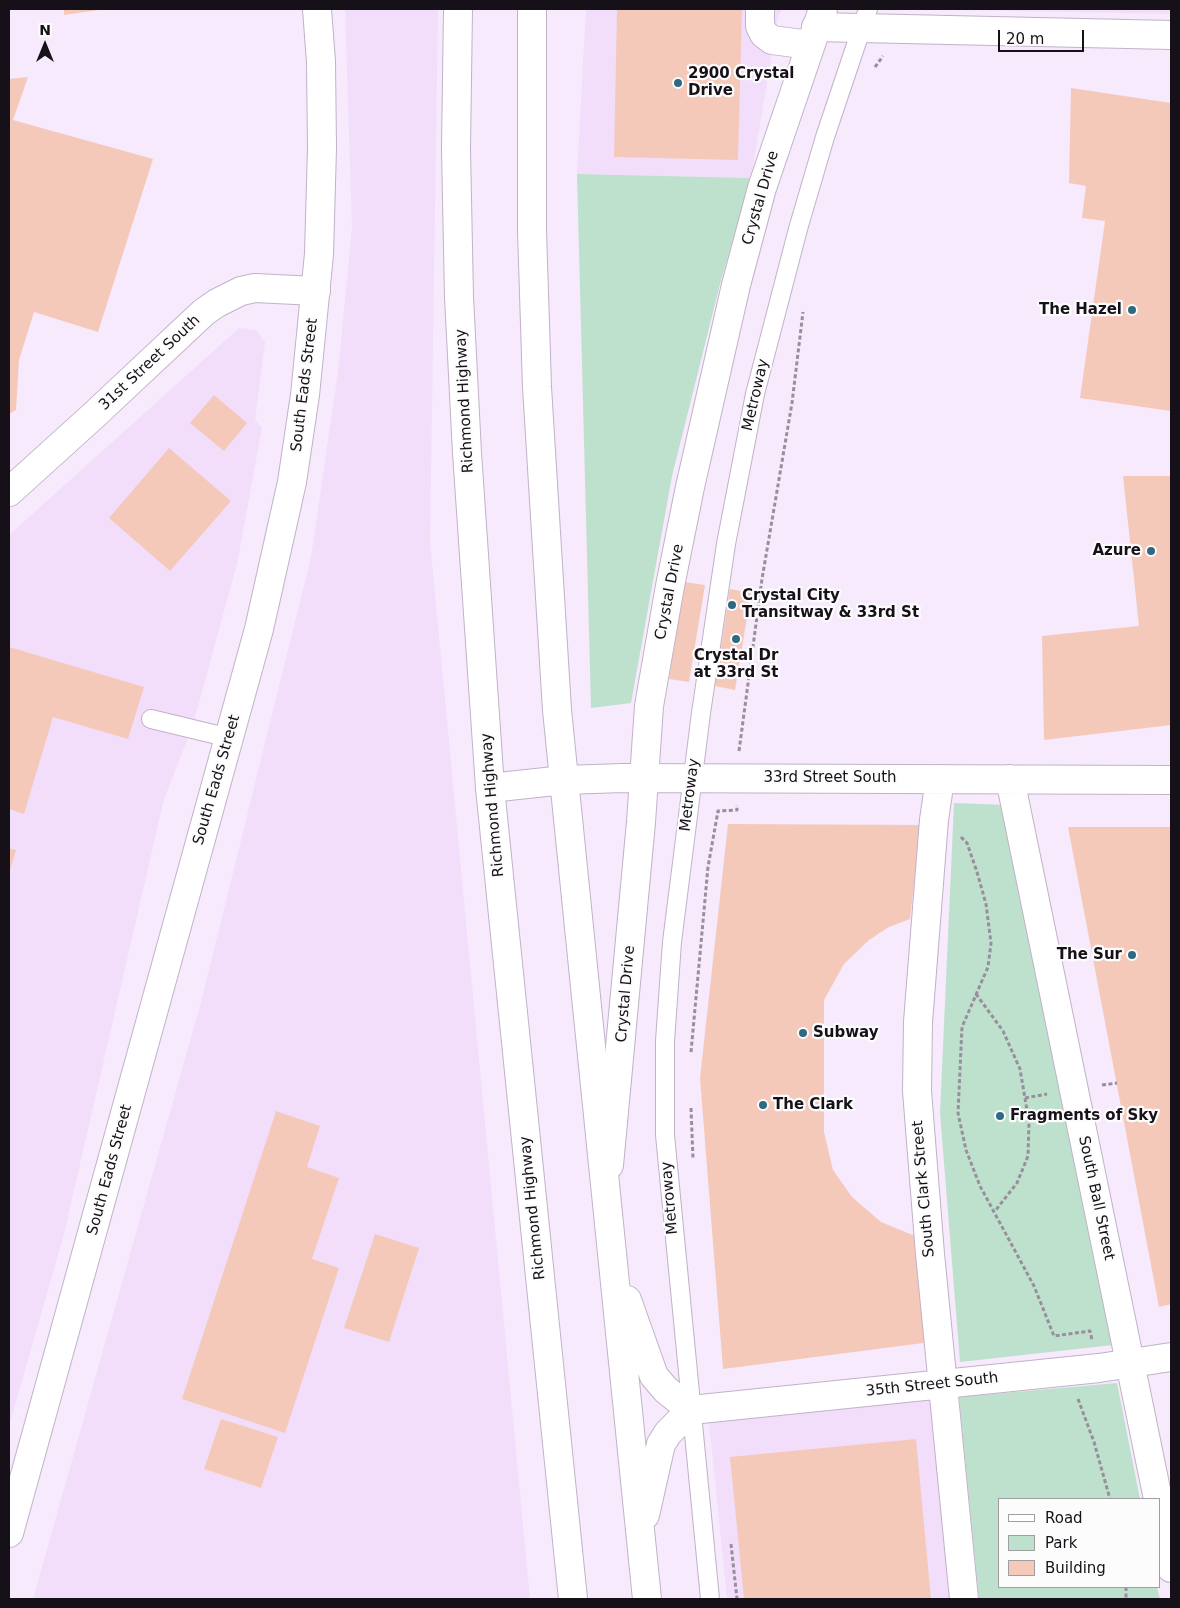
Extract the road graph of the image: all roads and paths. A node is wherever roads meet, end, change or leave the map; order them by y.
1 (317, 9) edge
2 (458, 9) edge
3 (532, 9) edge
4 (760, 9) edge
5 (864, 19) edge
6 (816, 27) edge
7 (1171, 35) edge
8 (316, 291) junction
9 (9, 492) edge
10 (152, 719) dead end
11 (230, 738) junction
12 (645, 778) junction
13 (692, 778) junction
14 (940, 778) junction
15 (1010, 778) junction
16 (564, 780) junction
17 (1171, 780) edge
18 (490, 788) junction
19 (934, 820) junction
20 (976, 994) junction
21 (606, 1192) junction
22 (995, 1211) junction
23 (612, 1258) junction
24 (1171, 1357) edge
25 (1131, 1364) junction
26 (1100, 1368) junction
27 (943, 1384) junction
28 (1076, 1395) dead end
29 (691, 1410) junction
30 (1110, 1498) edge
31 (1158, 1498) edge
32 (1160, 1510) edge
33 (9, 1534) edge
34 (640, 1538) junction
35 (1171, 1568) edge
36 (573, 1599) edge
37 (647, 1599) edge
38 (710, 1599) edge
39 (964, 1599) edge

1 - 8 main road, South Eads Street
2 - 18 main road, Richmond Highway
3 - 16 main road
4 - 6 main road
5 - 6 main road
5 - 7 main road
5 - 13 lane, Metroway
6 - 12 main road, Crystal Drive
8 - 9 main road, 31st Street South
8 - 11 main road, South Eads Street
10 - 11 lane
11 - 33 main road, South Eads Street
12 - 13 main road, 33rd Street South
12 - 16 main road, 33rd Street South
12 - 21 main road, Crystal Drive
13 - 14 main road, 33rd Street South
13 - 29 lane, Metroway
14 - 15 main road, 33rd Street South
14 - 19 main road, South Clark Street
15 - 17 main road, 33rd Street South
15 - 25 main road, South Ball Street
16 - 18 main road, 33rd Street South
16 - 21 main road
18 - 36 main road, Richmond Highway
19 - 20 path
19 - 27 main road, South Clark Street
20 - 22 path
20 - 22 path
21 - 23 main road
22 - 26 path
23 - 29 main road
23 - 34 main road
24 - 25 main road, 35th Street South
25 - 26 main road, 35th Street South
25 - 31 main road, South Ball Street
26 - 27 main road, 35th Street South
27 - 29 main road, 35th Street South
27 - 39 main road, South Clark Street
28 - 30 path
29 - 34 main road
29 - 38 lane, Metroway
32 - 35 main road
34 - 37 main road

